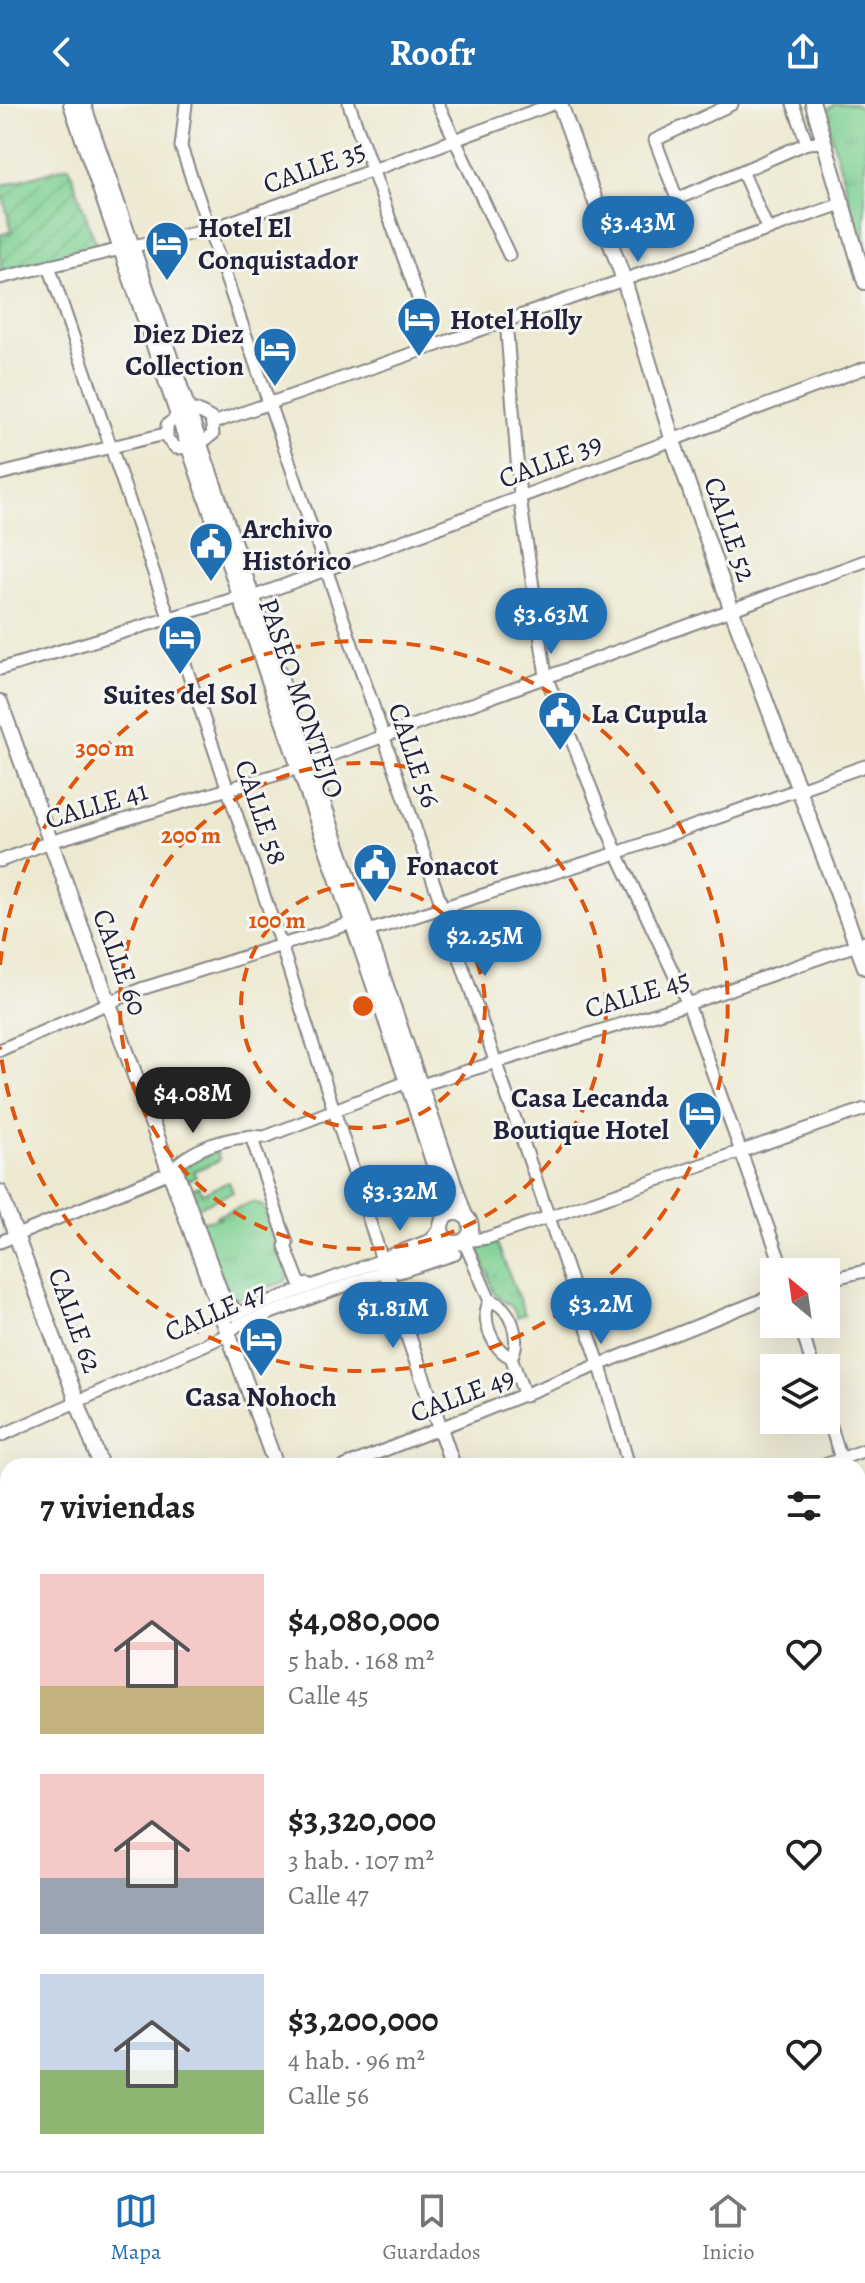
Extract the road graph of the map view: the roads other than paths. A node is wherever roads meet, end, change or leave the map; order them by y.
1 (71, 104) edge
2 (83, 104) edge
3 (186, 104) edge
4 (349, 104) edge
5 (438, 104) edge
6 (553, 104) edge
7 (560, 104) edge
8 (793, 104) edge
9 (813, 104) edge
10 (728, 105) edge
11 (455, 141) junction
12 (825, 142) junction
13 (807, 143) junction
14 (373, 171) junction
15 (743, 173) junction
16 (844, 203) junction
17 (209, 230) junction
18 (768, 230) junction
19 (127, 248) junction
20 (509, 255) dead end
21 (49, 266) junction
22 (0, 278) edge
23 (624, 280) junction
24 (865, 282) edge
25 (506, 320) junction
26 (435, 346) junction
27 (865, 368) edge
28 (269, 404) junction
29 (184, 414) junction
30 (213, 423) junction
31 (165, 434) junction
32 (672, 438) junction
33 (111, 447) junction
34 (195, 447) junction
35 (0, 474) edge
36 (520, 498) junction
37 (865, 561) edge
38 (327, 569) junction
39 (247, 597) junction
40 (731, 608) junction
41 (169, 620) junction
42 (0, 669) edge
43 (546, 676) junction
44 (0, 702) edge
45 (384, 739) junction
46 (304, 766) junction
47 (865, 766) edge
48 (798, 789) junction
49 (227, 790) junction
50 (50, 842) junction
51 (617, 853) junction
52 (0, 861) edge
53 (440, 906) junction
54 (352, 923) junction
55 (368, 931) junction
56 (862, 943) edge
57 (281, 945) junction
58 (865, 967) edge
59 (108, 1003) junction
60 (688, 1004) junction
61 (0, 1050) edge
62 (496, 1061) junction
63 (414, 1084) junction
64 (865, 1107) edge
65 (334, 1109) junction
66 (865, 1116) edge
67 (251, 1136) junction
68 (743, 1152) junction
69 (170, 1174) junction
70 (0, 1192) edge
71 (556, 1215) junction
72 (465, 1216) junction
73 (443, 1223) junction
74 (17, 1235) junction
75 (0, 1242) edge
76 (460, 1245) junction
77 (779, 1258) edge
78 (383, 1270) junction
79 (865, 1271) edge
80 (357, 1275) junction
81 (840, 1277) edge
82 (490, 1301) junction
83 (760, 1301) edge
84 (227, 1307) junction
85 (225, 1336) junction
86 (511, 1357) junction
87 (600, 1366) junction
88 (525, 1396) junction
89 (78, 1399) junction
90 (439, 1428) junction
91 (833, 1434) edge
92 (0, 1436) edge
93 (98, 1458) edge
94 (273, 1458) edge
95 (273, 1458) edge
96 (365, 1458) edge
97 (450, 1458) edge
98 (627, 1458) edge
99 (840, 1458) edge

1 - 19 main road, PASEO MONTEJO
2 - 19 main road, PASEO MONTEJO
3 - 17 street, CALLE 56
4 - 14 street
5 - 11 street
6 - 11 street, CALLE 35
7 - 23 main road, CALLE 52
8 - 13 street
9 - 12 main road
10 - 15 street
11 - 14 street, CALLE 35
11 - 20 street
12 - 13 street
12 - 16 main road
13 - 15 street
14 - 17 street, CALLE 35
14 - 26 street
15 - 18 street
16 - 18 street
16 - 24 main road
17 - 19 street, CALLE 35
17 - 28 street, CALLE 56
18 - 23 street
19 - 21 street, CALLE 35
19 - 29 main road, PASEO MONTEJO
21 - 22 street, CALLE 35
21 - 33 street, CALLE 58
23 - 25 street
23 - 32 main road, CALLE 52
25 - 26 street
25 - 36 street
26 - 28 street
27 - 32 street, CALLE 39
28 - 30 street
28 - 38 street, CALLE 56
29 - 30 street
29 - 31 street
29 - 34 main road, PASEO MONTEJO
30 - 34 street
31 - 33 street
31 - 34 street
32 - 36 street, CALLE 39
32 - 40 main road, CALLE 52
33 - 35 street
33 - 41 street, CALLE 58
34 - 39 main road, PASEO MONTEJO
34 - 39 main road, PASEO MONTEJO
36 - 38 street, CALLE 39
36 - 43 street
37 - 40 street, CALLE 41
38 - 39 street, CALLE 39
38 - 45 street, CALLE 56
39 - 41 street, CALLE 39
39 - 46 main road, PASEO MONTEJO
40 - 43 street, CALLE 41
40 - 48 main road, CALLE 52
41 - 42 street, CALLE 39
41 - 49 street, CALLE 58
43 - 45 street, CALLE 41
43 - 51 street
44 - 50 main road, CALLE 60
45 - 46 street, CALLE 41
45 - 53 street, CALLE 56
46 - 49 street, CALLE 41
46 - 54 main road, PASEO MONTEJO
46 - 55 main road
47 - 48 street
48 - 51 street
48 - 56 main road, CALLE 52
49 - 50 street, CALLE 41
49 - 57 street, CALLE 58
50 - 52 street, CALLE 41
50 - 59 main road, CALLE 60
51 - 53 street
51 - 60 street
53 - 55 street
53 - 62 street, CALLE 56
54 - 57 street
54 - 63 main road, PASEO MONTEJO
55 - 63 main road
56 - 58 main road, CALLE 52
56 - 60 street, CALLE 45
57 - 59 street
57 - 65 street, CALLE 58
59 - 61 street
59 - 69 main road, CALLE 60
60 - 62 street, CALLE 45
60 - 68 street
62 - 63 street, CALLE 45
62 - 71 street, CALLE 56
63 - 65 street, CALLE 45
63 - 72 main road
63 - 73 main road, PASEO MONTEJO
64 - 68 street, CALLE 47
65 - 67 street, CALLE 45
65 - 78 street, CALLE 58
66 - 68 street
67 - 69 street, CALLE 45
67 - 78 street
68 - 71 street, CALLE 47
68 - 77 street
69 - 74 street, CALLE 45
69 - 84 main road, CALLE 60
69 - 85 street
70 - 74 main road, CALLE 62
71 - 76 street, CALLE 47
71 - 87 street, CALLE 56
72 - 73 main road
72 - 76 main road
73 - 76 main road
73 - 78 main road, CALLE 47
74 - 75 street, CALLE 45
74 - 89 main road, CALLE 62
76 - 78 main road, CALLE 47
76 - 82 street
78 - 80 street, CALLE 47
78 - 90 main road, CALLE 58
78 - 94 street
79 - 81 street
80 - 84 street, CALLE 47
80 - 85 street, CALLE 47
82 - 86 street
82 - 86 street
83 - 87 street, CALLE 49
84 - 85 main road, CALLE 60
85 - 89 street, CALLE 47
85 - 95 main road, CALLE 60
86 - 88 street
87 - 88 street, CALLE 49
87 - 98 street, CALLE 56
88 - 90 street, CALLE 49
89 - 92 street, CALLE 47
89 - 93 main road, CALLE 62
90 - 96 street, CALLE 49
90 - 97 main road, CALLE 58
91 - 99 street

